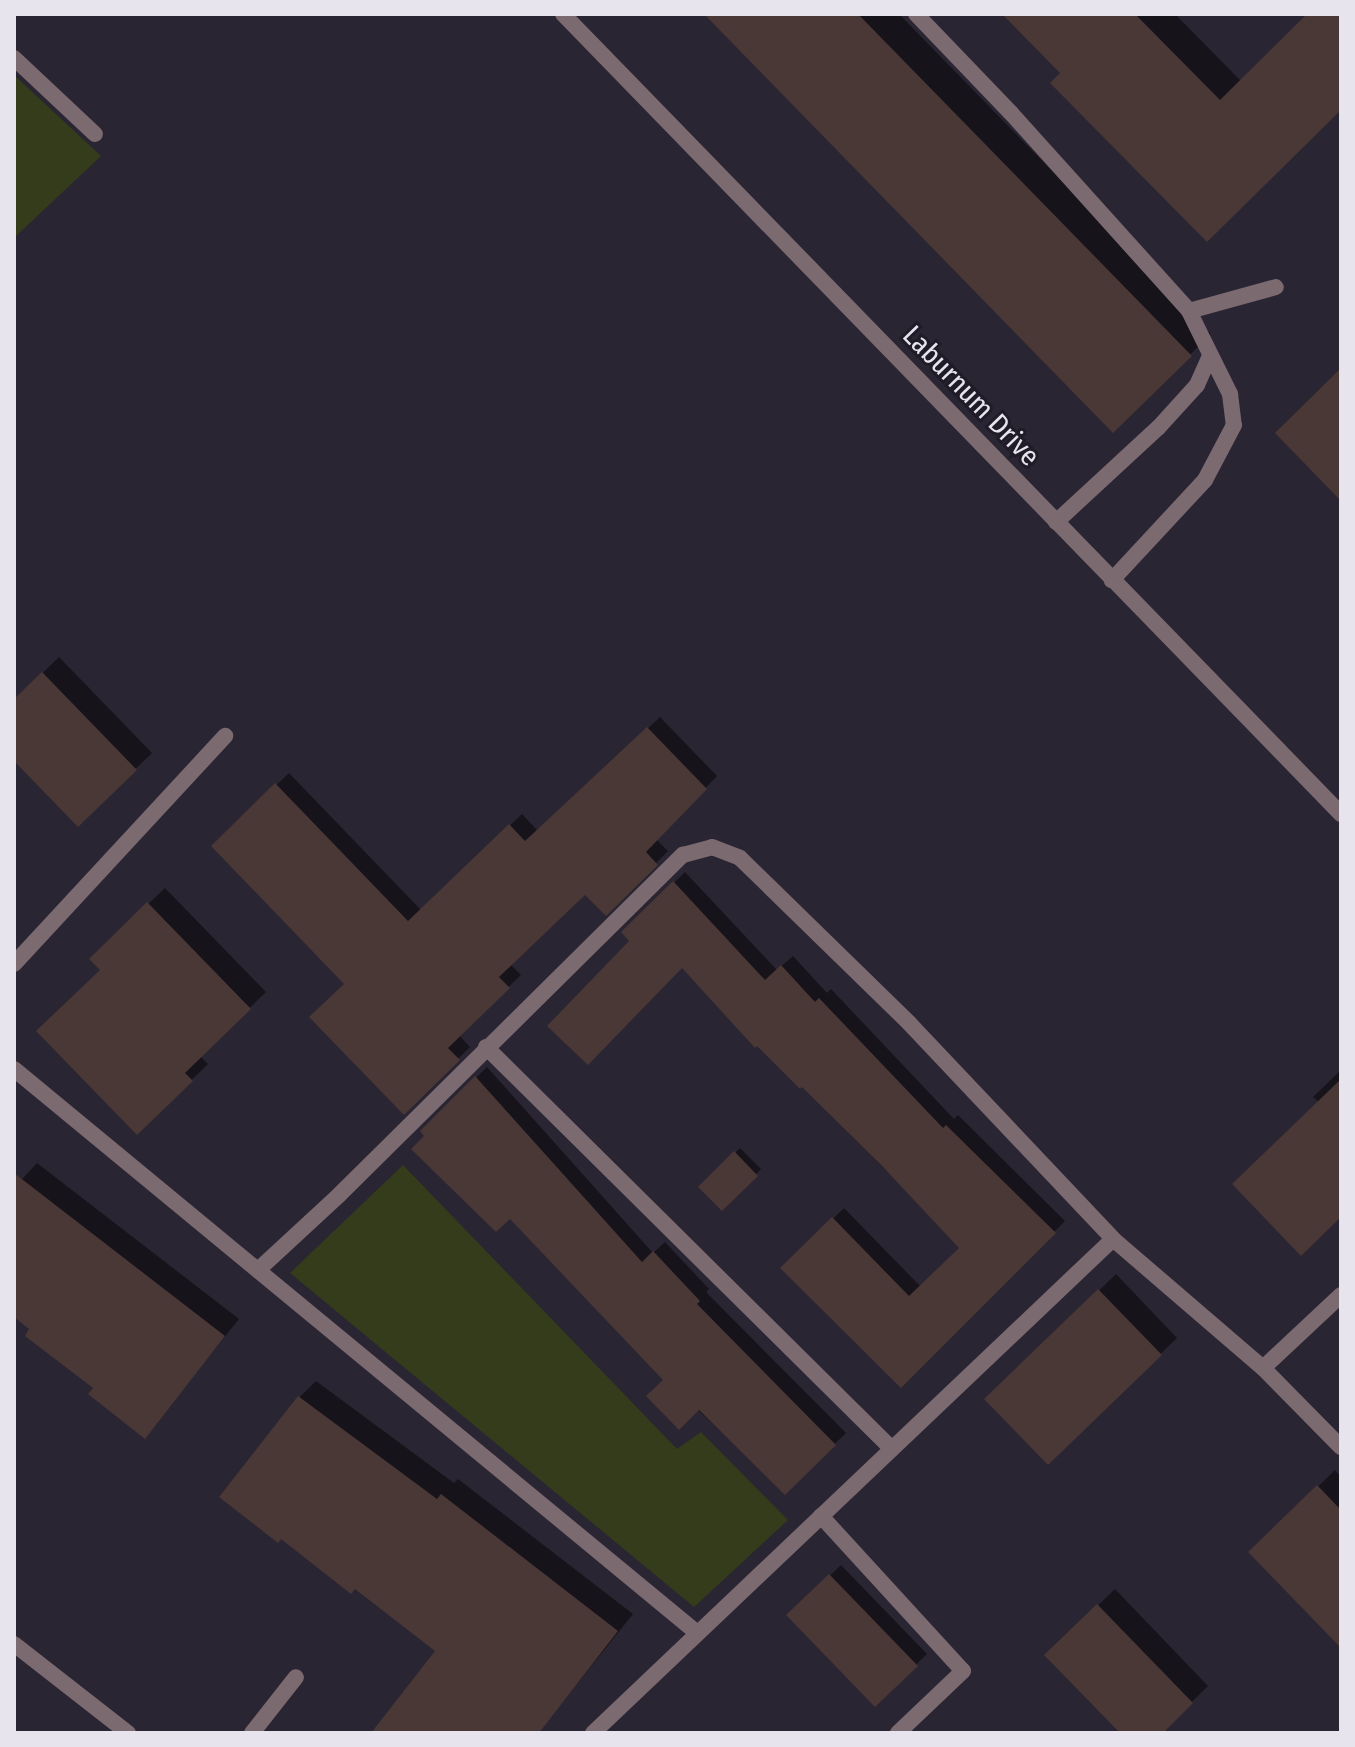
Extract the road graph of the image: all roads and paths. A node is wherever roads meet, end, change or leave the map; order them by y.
1 (563, 14) edge
2 (916, 14) edge
3 (14, 58) edge
4 (95, 134) dead end
5 (1276, 287) dead end
6 (1189, 311) junction
7 (1210, 356) junction
8 (1056, 522) junction
9 (1112, 580) junction
10 (225, 736) dead end
11 (1341, 814) edge
12 (14, 964) edge
13 (486, 1047) junction
14 (14, 1069) edge
15 (1113, 1239) junction
16 (258, 1270) junction
17 (1341, 1295) edge
18 (1263, 1368) junction
19 (1341, 1447) edge
20 (892, 1449) junction
21 (821, 1516) junction
22 (696, 1632) junction
23 (14, 1644) edge
24 (296, 1677) dead end
25 (128, 1733) edge
26 (252, 1733) edge
27 (593, 1733) edge
28 (898, 1733) edge

1 - 8 street, Laburnum Drive
2 - 6 street
3 - 4 street
5 - 6 street
6 - 7 street
7 - 8 street
7 - 9 street
8 - 9 street, Laburnum Drive
9 - 11 street, Laburnum Drive
10 - 12 street
13 - 15 street
13 - 16 street
13 - 20 street
14 - 16 street
15 - 18 street
15 - 20 street
16 - 22 street
17 - 18 street
18 - 19 street
20 - 21 street
21 - 22 street
21 - 28 street
22 - 27 street
23 - 25 street
24 - 26 street

